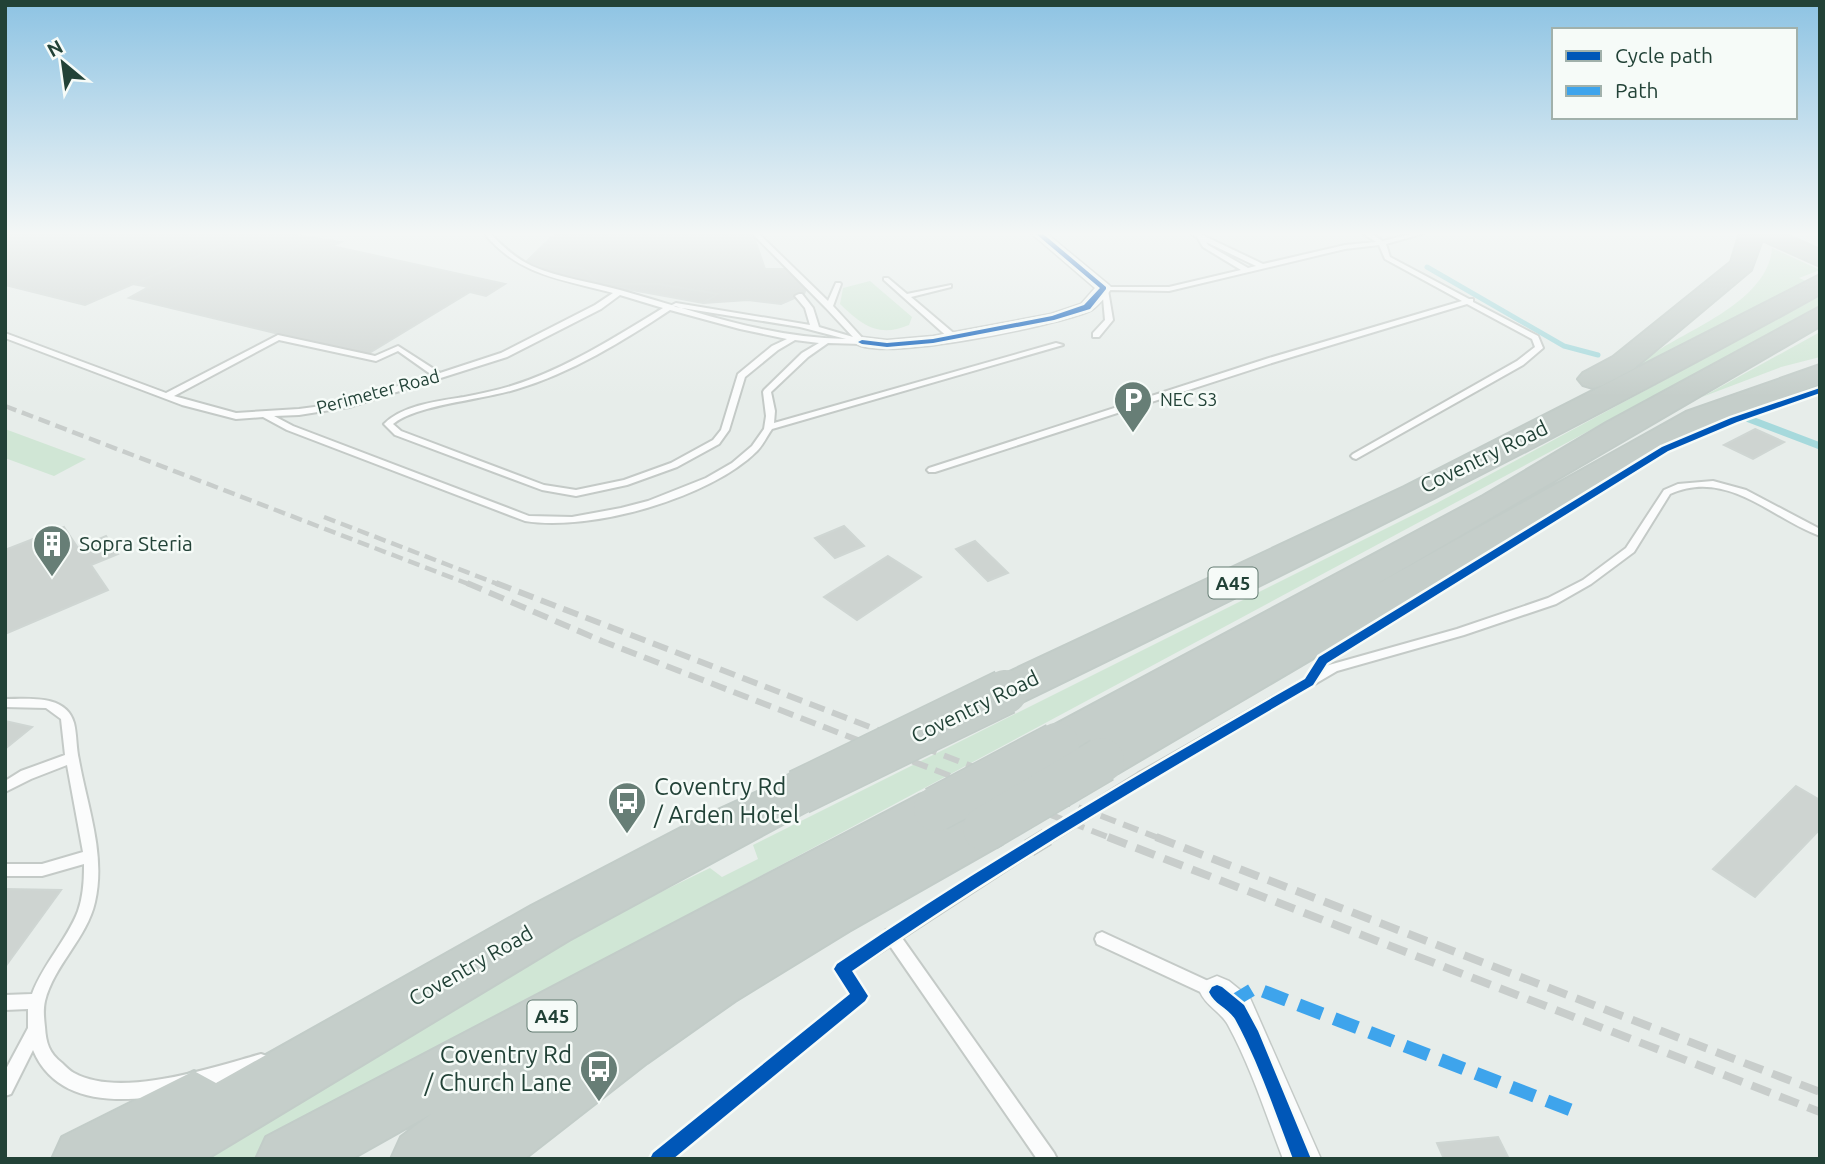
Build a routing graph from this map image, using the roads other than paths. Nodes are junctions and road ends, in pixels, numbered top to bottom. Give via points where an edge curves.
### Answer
1 (597, 287) edge
2 (810, 287) edge
3 (837, 287) edge
4 (896, 287) edge
5 (943, 287) edge
6 (1176, 287) edge
7 (1444, 287) edge
8 (1718, 287) edge
9 (1812, 287) edge
10 (1104, 288) junction
11 (619, 292) junction
12 (799, 296) dead end
13 (907, 296) junction
14 (640, 299) junction
15 (1470, 301) junction
16 (829, 306) junction
17 (667, 309) junction
18 (1820, 315) edge
19 (816, 328) junction
20 (5, 335) edge
21 (1096, 335) dead end
22 (954, 338) junction
23 (792, 339) junction
24 (862, 342) junction
25 (824, 343) junction
26 (1059, 345) dead end
27 (1820, 360) edge
28 (1820, 374) edge
29 (439, 376) junction
30 (167, 396) junction
31 (264, 414) junction
32 (770, 427) junction
33 (1356, 456) dead end
34 (932, 470) dead end
35 (1459, 470) junction
36 (1495, 503) junction
37 (1820, 533) edge
38 (5, 703) edge
39 (72, 758) junction
40 (5, 787) edge
41 (983, 829) junction
42 (90, 856) junction
43 (5, 870) edge
44 (816, 874) junction
45 (891, 935) junction
46 (1102, 939) dead end
47 (842, 969) dead end
48 (454, 976) junction
49 (1217, 992) joint
50 (37, 1001) junction
51 (5, 1003) edge
52 (37, 1027) junction
53 (284, 1056) junction
54 (5, 1088) edge
55 (84, 1159) edge
56 (146, 1159) edge
57 (288, 1159) edge
58 (423, 1159) edge
59 (474, 1159) edge
60 (1048, 1159) edge
61 (1301, 1159) edge

1 - 11 lane
2 - 16 lane
3 - 16 lane
4 - 13 lane
5 - 13 lane
6 - 10 lane
7 - 15 lane
8 - 35 highway via 1623,363 1497,433
9 - 35 highway, Coventry Road / A45 via 1689,356
10 - 21 lane via 1109,320
10 - 22 street via 1094,302 1073,313
11 - 14 lane
11 - 29 lane, Perimeter Road via 503,355
12 - 19 lane
13 - 22 lane
14 - 17 lane
14 - 19 lane
15 - 33 lane via 1535,338 1539,348
15 - 34 lane
16 - 24 lane
17 - 23 lane
17 - 23 lane via 527,386 392,418 388,424 398,433 542,487 576,493 674,465 716,442 725,430 741,376
18 - 36 highway, Coventry Road / A45
19 - 24 lane
20 - 30 lane, Perimeter Road
22 - 24 street via 896,345
23 - 25 lane
24 - 25 lane
25 - 32 lane via 768,392
26 - 32 lane
27 - 36 highway via 1720,395
28 - 41 highway, bridge via 1697,419
29 - 30 lane via 398,348 376,359 278,337
29 - 31 lane, Perimeter Road via 346,405
30 - 31 lane, Perimeter Road via 236,416
31 - 32 lane via 528,519 556,520 623,511 728,471 759,444
35 - 48 highway, Coventry Road / A45, bridge via 684,848
36 - 41 highway, Coventry Road / A45, bridge via 1057,745
37 - 41 lane, bridge via 1743,492 1713,484 1678,486 1667,492 1630,550 1552,601 1333,668 1144,777
38 - 39 lane via 38,702 56,707 68,723
39 - 40 lane
39 - 42 lane
41 - 44 highway, Coventry Road / A45
41 - 45 lane
41 - 59 highway via 832,912 678,1006
42 - 43 lane via 43,870
42 - 50 lane via 88,903
44 - 57 highway, Coventry Road / A45
44 - 58 highway via 733,947 583,1039
45 - 47 lane
45 - 60 lane
46 - 49 lane
48 - 53 highway
48 - 56 highway, Coventry Road / A45
49 - 61 street via 1238,1010 1252,1037
50 - 51 lane
50 - 52 lane
52 - 53 lane via 38,1044 57,1072 97,1091 146,1088
52 - 54 lane
53 - 55 highway

